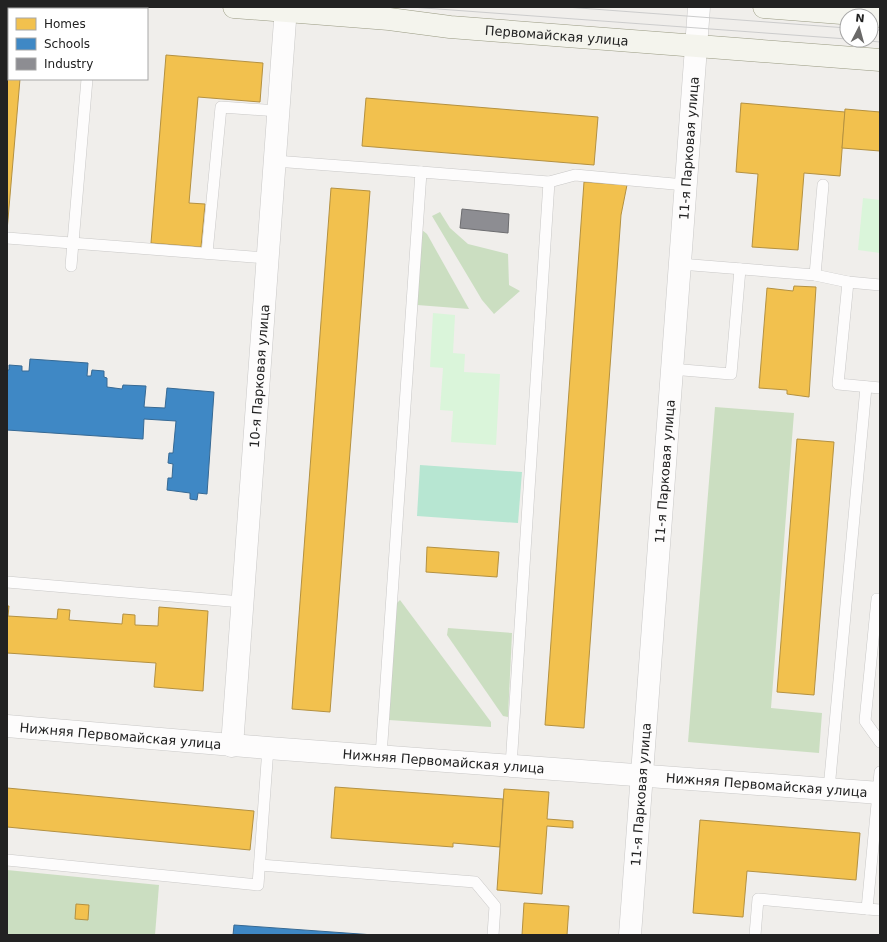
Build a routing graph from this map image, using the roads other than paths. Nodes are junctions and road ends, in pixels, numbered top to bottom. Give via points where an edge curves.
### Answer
1 (234, 7) edge
2 (699, 7) edge
3 (764, 7) edge
4 (286, 9) edge
5 (880, 16) edge
6 (696, 46) junction
7 (880, 60) edge
8 (86, 80) edge
9 (278, 111) junction
10 (275, 161) junction
11 (421, 172) junction
12 (549, 182) junction
13 (685, 185) junction
14 (823, 185) dead end
15 (7, 238) edge
16 (73, 242) junction
17 (208, 254) junction
18 (267, 258) junction
19 (680, 264) junction
20 (71, 266) dead end
21 (740, 269) junction
22 (815, 274) junction
23 (848, 282) junction
24 (880, 285) edge
25 (671, 369) junction
26 (866, 387) junction
27 (880, 388) edge
28 (7, 582) edge
29 (880, 599) edge
30 (242, 602) junction
31 (7, 726) edge
32 (880, 742) edge
33 (232, 746) junction
34 (268, 748) junction
35 (381, 756) junction
36 (511, 766) junction
37 (642, 776) junction
38 (879, 786) edge
39 (829, 789) junction
40 (7, 860) edge
41 (260, 865) junction
42 (867, 909) junction
43 (880, 910) edge
44 (493, 935) edge
45 (630, 935) edge
46 (755, 935) edge

1 - 4 main road, Первомайская улица
2 - 6 street, 11-я Парковая улица
3 - 5 main road
4 - 6 main road, Первомайская улица via 450,27
4 - 9 street, 10-я Парковая улица
6 - 7 main road, Первомайская улица
6 - 13 street, 11-я Парковая улица
8 - 16 lane
9 - 10 street, 10-я Парковая улица
9 - 17 lane via 221,107
10 - 11 lane
10 - 18 street, 10-я Парковая улица
11 - 12 lane
11 - 35 lane
12 - 13 lane via 575,175
12 - 36 lane
13 - 19 street, 11-я Парковая улица
14 - 22 lane
15 - 16 lane
16 - 17 lane
16 - 20 lane
17 - 18 lane
18 - 30 street, 10-я Парковая улица
19 - 21 lane
19 - 25 street, 11-я Парковая улица
21 - 22 lane
21 - 25 lane via 731,374
22 - 23 lane
23 - 24 lane
23 - 26 lane via 838,384
25 - 37 street, 11-я Парковая улица
26 - 27 lane
26 - 39 lane
28 - 30 lane
29 - 32 lane via 877,599 865,721
30 - 33 street, 10-я Парковая улица
31 - 33 street, Нижняя Первомайская улица
33 - 34 street, Нижняя Первомайская улица
34 - 35 street, Нижняя Первомайская улица
34 - 41 lane
35 - 36 street, Нижняя Первомайская улица
36 - 37 street, Нижняя Первомайская улица
37 - 39 street, Нижняя Первомайская улица
37 - 45 street, 11-я Парковая улица
38 - 39 street, Нижняя Первомайская улица
38 - 42 lane
40 - 41 lane via 258,885
41 - 44 lane via 475,882 495,906
42 - 43 lane
42 - 46 lane via 758,899

